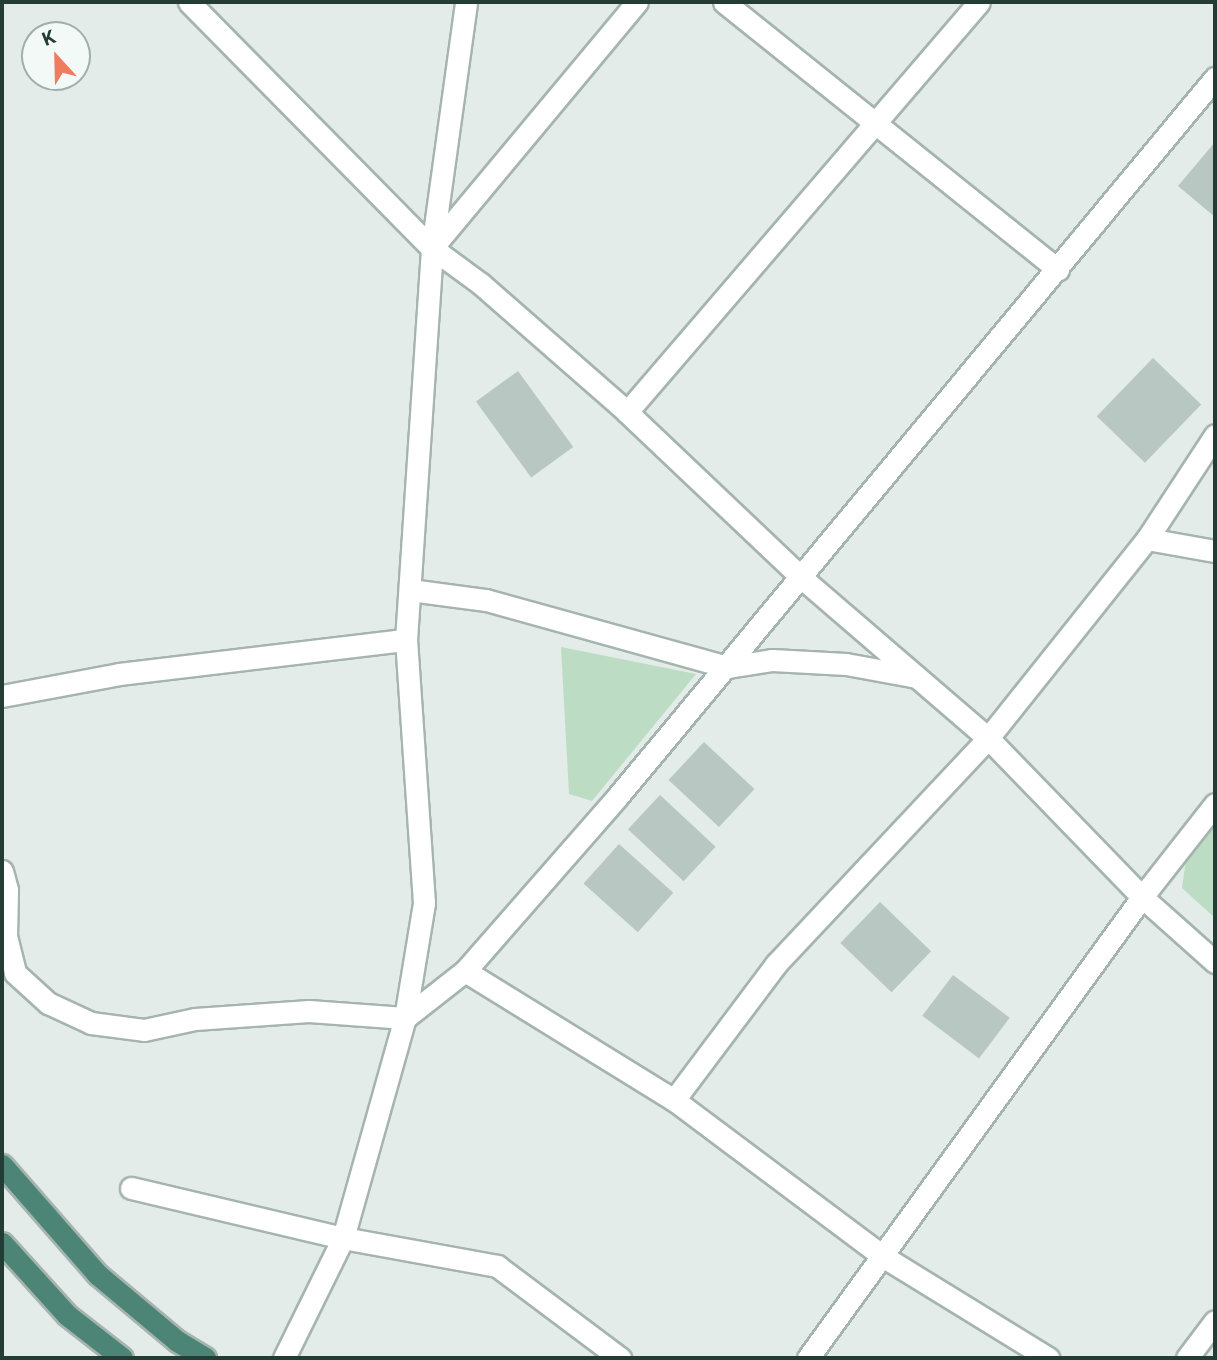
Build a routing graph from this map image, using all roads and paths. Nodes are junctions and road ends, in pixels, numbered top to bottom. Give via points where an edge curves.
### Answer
1 (189, 2) edge
2 (466, 2) edge
3 (637, 2) edge
4 (724, 2) edge
5 (979, 2) edge
6 (1215, 78) edge
7 (875, 123) junction
8 (432, 248) junction
9 (1058, 270) junction
10 (627, 412) junction
11 (1215, 435) edge
12 (1147, 539) junction
13 (1215, 551) edge
14 (803, 579) junction
15 (410, 590) junction
16 (406, 640) junction
17 (728, 667) junction
18 (918, 677) junction
19 (2, 696) edge
20 (989, 738) junction
21 (1215, 804) edge
22 (2, 871) edge
23 (1142, 897) junction
24 (1215, 962) edge
25 (465, 971) junction
26 (405, 1018) junction
27 (674, 1100) junction
28 (2, 1165) edge
29 (131, 1188) dead end
30 (344, 1238) junction
31 (2, 1243) edge
32 (884, 1257) junction
33 (1215, 1321) edge
34 (122, 1358) edge
35 (205, 1358) edge
36 (284, 1358) edge
37 (620, 1358) edge
38 (808, 1358) edge
39 (1048, 1358) edge
40 (1187, 1358) edge

1 - 8 street
2 - 8 street
3 - 8 street
4 - 7 street
5 - 7 street
6 - 9 street
7 - 9 street
7 - 10 street
8 - 10 street via 481,284
8 - 15 street
9 - 14 street
10 - 14 street
11 - 12 street
12 - 13 street
12 - 20 street
14 - 17 street
14 - 18 street
15 - 16 street
15 - 17 street via 486,600
16 - 19 street via 119,674
16 - 26 street via 424,903
17 - 18 street via 797,661
17 - 25 street
18 - 20 street
20 - 23 street
20 - 27 street via 776,964
21 - 23 street
22 - 26 street via 7,890 6,936 15,973 48,1003 90,1023 144,1030 195,1019 309,1011
23 - 24 street
23 - 32 street
25 - 26 street
25 - 27 street
26 - 30 street
27 - 32 street
28 - 35 highway via 97,1274 177,1341
29 - 30 street
30 - 36 street
30 - 37 street via 498,1266
31 - 34 highway via 67,1315
32 - 38 street
32 - 39 street
33 - 40 street

